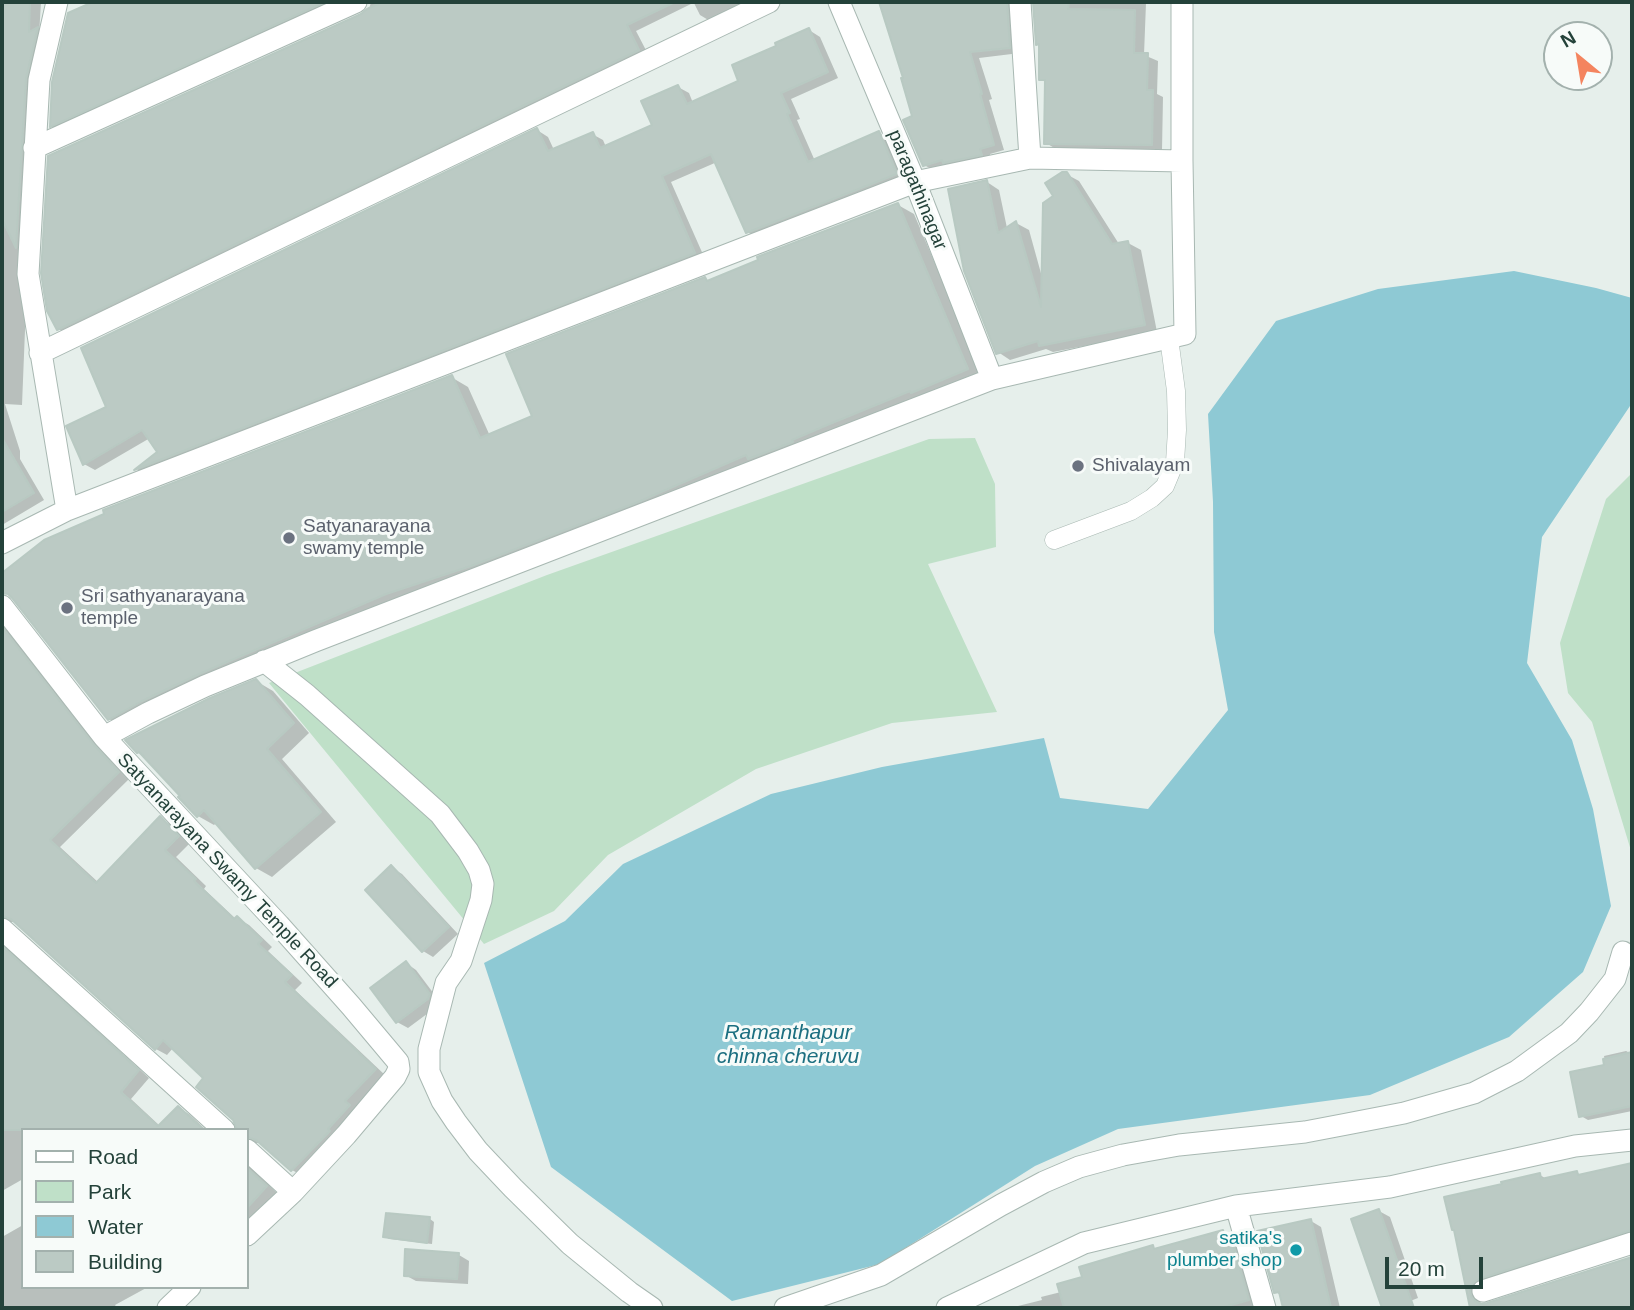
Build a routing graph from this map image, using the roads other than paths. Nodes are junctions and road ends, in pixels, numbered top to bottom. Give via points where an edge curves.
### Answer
1 (57, 2) edge
2 (356, 2) edge
3 (769, 2) edge
4 (839, 2) edge
5 (1020, 2) edge
6 (1182, 2) edge
7 (34, 148) junction
8 (1030, 158) junction
9 (1182, 161) junction
10 (915, 182) junction
11 (1169, 338) junction
12 (40, 353) junction
13 (992, 379) junction
14 (67, 510) junction
15 (1054, 540) dead end
16 (2, 543) edge
17 (2, 606) edge
18 (264, 661) junction
19 (104, 737) junction
20 (2, 929) edge
21 (1623, 952) dead end
22 (222, 1128) edge
23 (1632, 1140) edge
24 (248, 1151) edge
25 (293, 1192) junction
26 (1236, 1206) junction
27 (248, 1234) edge
28 (1632, 1243) edge
29 (188, 1289) edge
30 (1483, 1291) dead end
31 (168, 1308) edge
32 (652, 1308) edge
33 (785, 1308) edge
34 (947, 1308) edge
35 (1265, 1308) edge

1 - 7 street via 39,80
2 - 7 street
3 - 12 street
4 - 10 street, paragathinagar
5 - 8 street
6 - 9 street
7 - 12 street via 28,274
8 - 9 street
8 - 10 street
9 - 11 street via 1185,334
10 - 13 street, paragathinagar
10 - 14 street
11 - 13 street
11 - 15 lane via 1177,430 1175,462 1165,486 1131,511
12 - 14 street
13 - 18 street
14 - 16 street
17 - 19 street, Satyanarayana Swamy Temple Road
18 - 19 street
18 - 32 street via 440,814 468,851 483,884 481,900 461,961 446,983 429,1049 429,1072 442,1101 478,1151 570,1244
19 - 25 street, Satyanarayana Swamy Temple Road via 279,925 398,1062 396,1077
20 - 22 street
21 - 33 street via 1615,979 1569,1032 1517,1071 1474,1093 1404,1113 1305,1132 1179,1146 1079,1167 1033,1188 881,1275
23 - 26 street via 1575,1146 1390,1187
24 - 25 street
25 - 27 street, Satyanarayana Swamy Temple Road
26 - 34 street via 1084,1243
26 - 35 street
28 - 30 street
29 - 31 street

